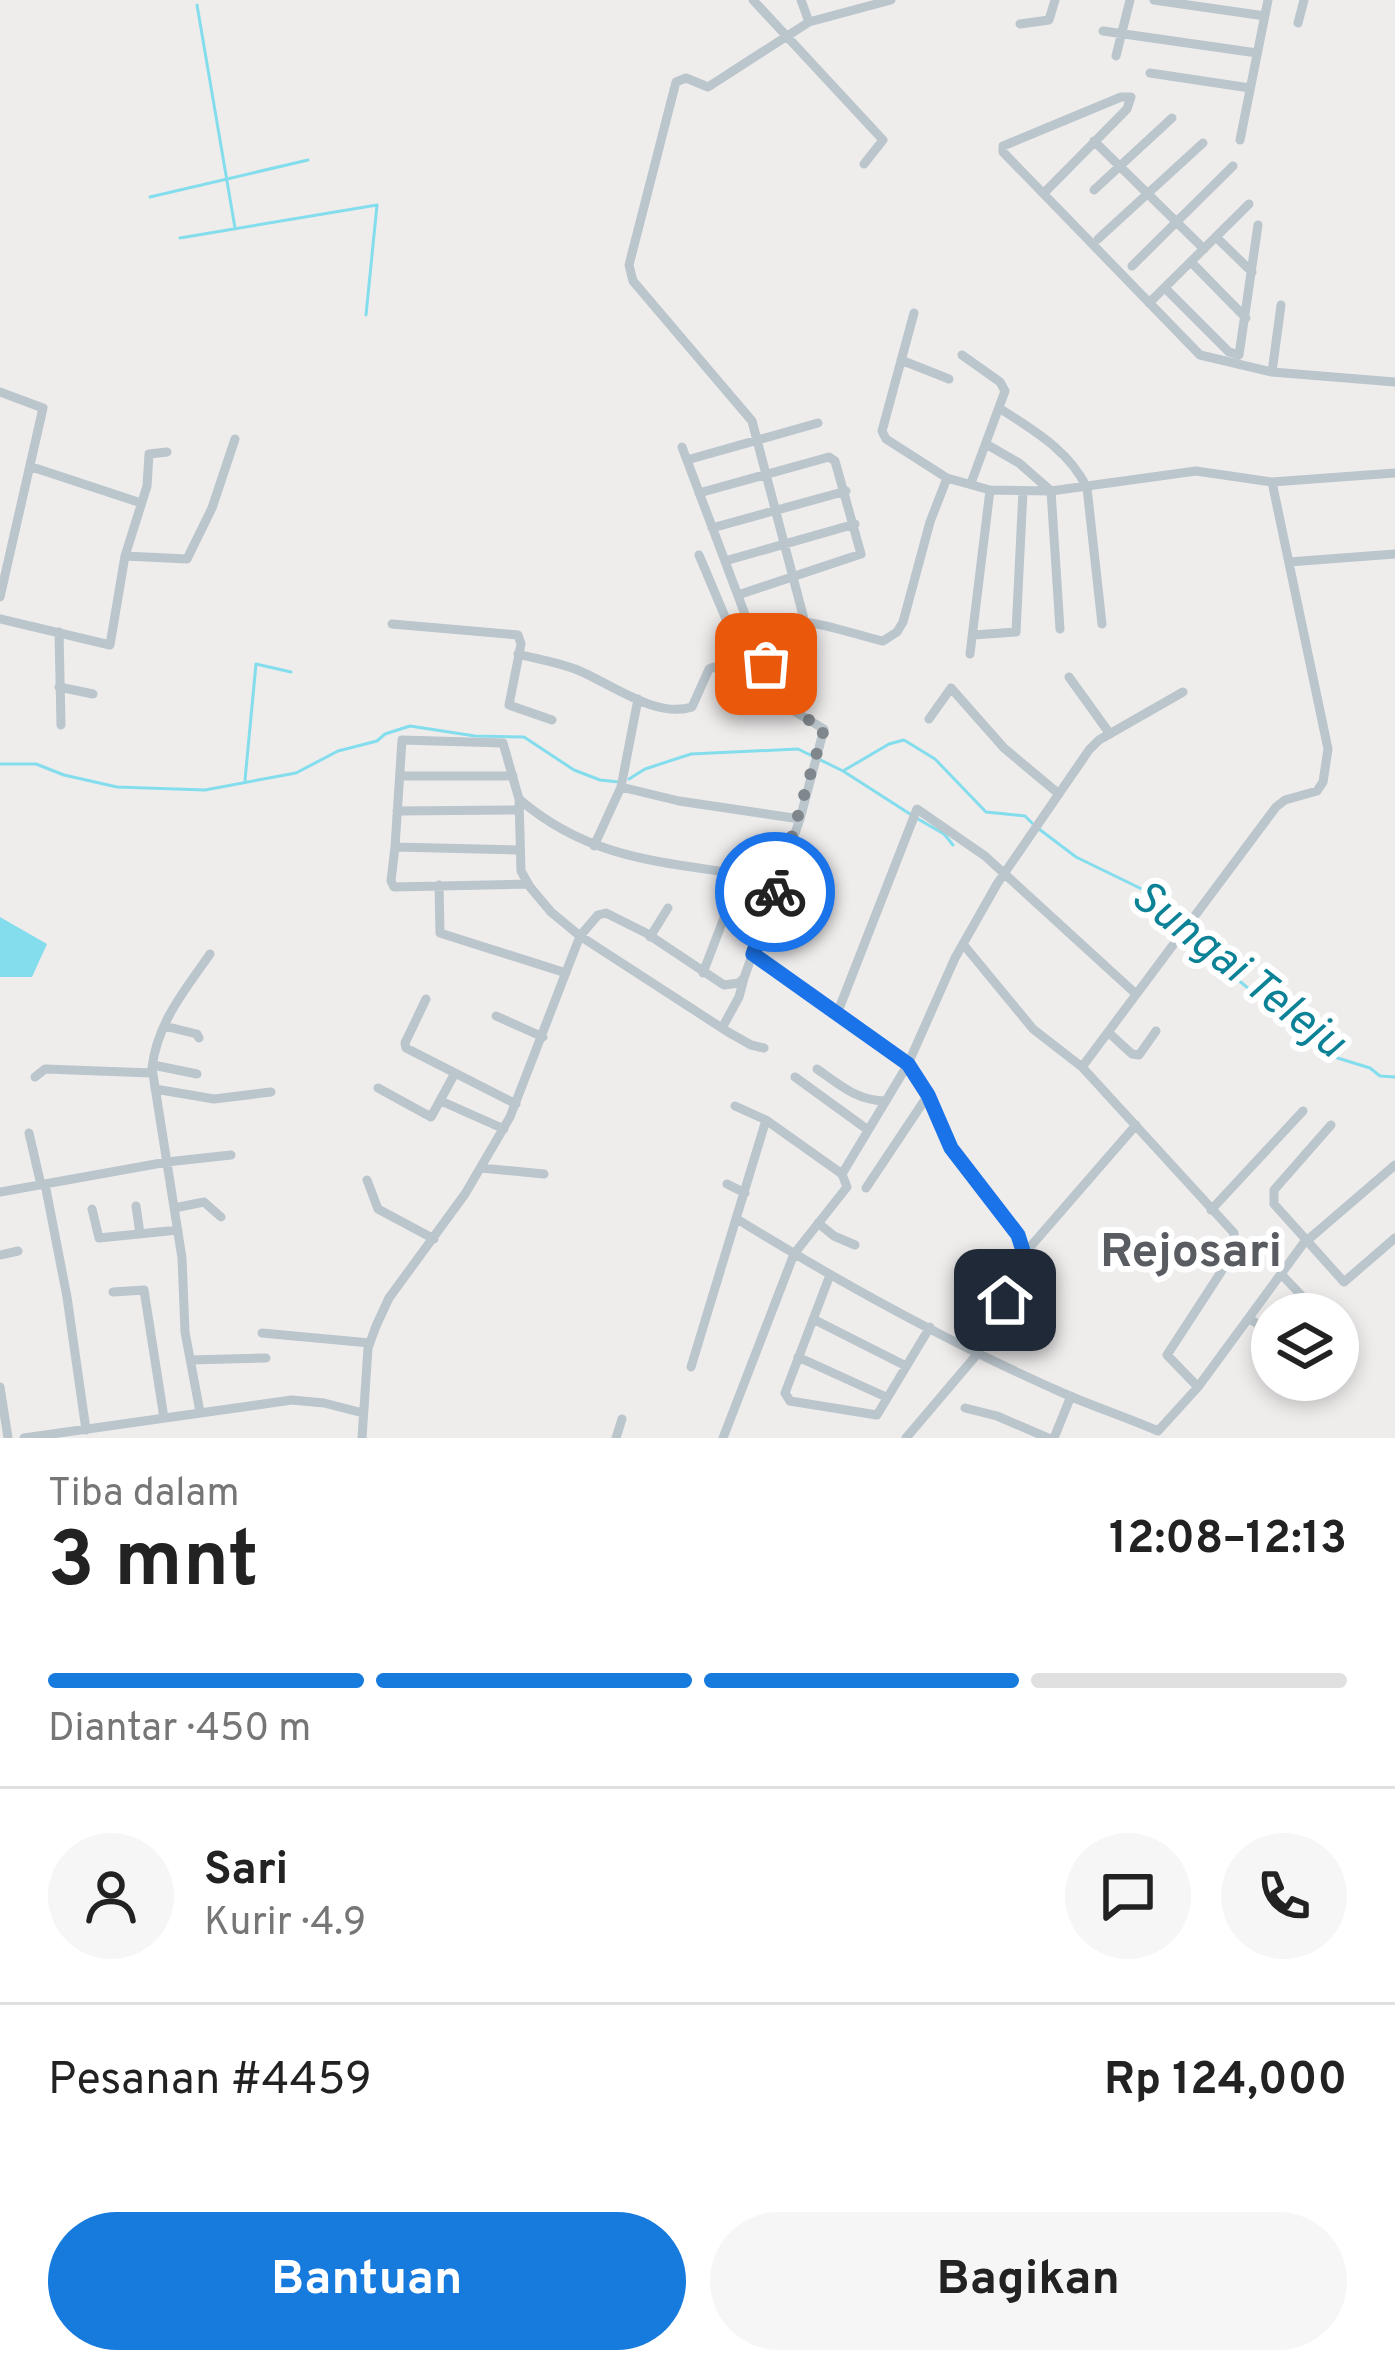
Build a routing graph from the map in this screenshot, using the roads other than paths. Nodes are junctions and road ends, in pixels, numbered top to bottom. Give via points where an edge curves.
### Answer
1 (754, 0) edge
2 (801, 0) edge
3 (836, 0) edge
4 (891, 0) edge
5 (1055, 0) edge
6 (1130, 0) edge
7 (1154, 0) edge
8 (1268, 0) edge
9 (1304, 0) edge
10 (876, 2) edge
11 (1204, 3) edge
12 (841, 15) junction
13 (1265, 16) junction
14 (809, 22) junction
15 (1298, 23) dead end
16 (1020, 24) dead end
17 (1103, 32) dead end
18 (1121, 34) junction
19 (788, 36) junction
20 (1257, 53) junction
21 (1116, 56) dead end
22 (1150, 73) dead end
23 (1250, 88) junction
24 (1172, 118) dead end
25 (1240, 140) dead end
26 (1094, 141) junction
27 (1203, 143) dead end
28 (864, 164) dead end
29 (1233, 166) dead end
30 (1121, 167) junction
31 (1094, 190) dead end
32 (1044, 193) junction
33 (1149, 195) junction
34 (1249, 204) dead end
35 (1177, 222) junction
36 (1258, 225) dead end
37 (1216, 237) junction
38 (1099, 239) dead end
39 (1204, 249) junction
40 (1191, 262) junction
41 (1132, 266) dead end
42 (1252, 272) junction
43 (1165, 288) junction
44 (1149, 303) junction
45 (1281, 305) dead end
46 (914, 313) dead end
47 (1246, 318) junction
48 (962, 355) dead end
49 (901, 360) junction
50 (1272, 372) junction
51 (949, 379) dead end
52 (1395, 382) edge
53 (0, 392) edge
54 (998, 408) junction
55 (818, 423) dead end
56 (236, 440) dead end
57 (757, 441) junction
58 (986, 444) junction
59 (682, 447) dead end
60 (167, 452) dead end
61 (687, 460) junction
62 (32, 466) junction
63 (1395, 473) edge
64 (767, 475) junction
65 (947, 478) junction
66 (1271, 482) junction
67 (971, 483) junction
68 (1087, 488) junction
69 (990, 490) junction
70 (846, 491) junction
71 (1023, 491) junction
72 (1051, 491) junction
73 (699, 493) junction
74 (141, 503) junction
75 (777, 510) junction
76 (855, 524) junction
77 (712, 528) junction
78 (786, 544) junction
79 (6, 548) edge
80 (1395, 554) edge
81 (699, 555) dead end
82 (124, 556) junction
83 (725, 561) junction
84 (1288, 562) junction
85 (796, 579) junction
86 (738, 595) junction
87 (0, 597) edge
88 (0, 619) edge
89 (804, 619) junction
90 (782, 623) junction
91 (392, 624) dead end
92 (1102, 624) dead end
93 (754, 627) junction
94 (1060, 629) dead end
95 (59, 632) junction
96 (973, 635) junction
97 (775, 638) junction
98 (518, 654) junction
99 (970, 654) dead end
100 (1069, 677) dead end
101 (59, 687) junction
102 (758, 690) junction
103 (1183, 692) dead end
104 (93, 694) dead end
105 (638, 698) junction
106 (929, 719) dead end
107 (552, 720) dead end
108 (61, 725) dead end
109 (1110, 734) junction
110 (400, 776) junction
111 (513, 776) junction
112 (622, 782) junction
113 (1058, 794) junction
114 (519, 805) junction
115 (397, 811) junction
116 (800, 819) junction
117 (594, 846) junction
118 (395, 848) junction
119 (519, 850) junction
120 (1004, 874) junction
121 (779, 880) junction
122 (528, 884) junction
123 (439, 885) junction
124 (668, 908) dead end
125 (725, 915) dead end
126 (580, 936) junction
127 (650, 937) junction
128 (963, 944) junction
129 (210, 954) dead end
130 (753, 954) junction
131 (566, 973) junction
132 (703, 973) junction
133 (744, 978) junction
134 (1136, 994) junction
135 (426, 999) dead end
136 (837, 1014) junction
137 (496, 1016) dead end
138 (164, 1026) junction
139 (722, 1028) junction
140 (1156, 1031) dead end
141 (1108, 1033) junction
142 (543, 1037) junction
143 (200, 1038) dead end
144 (764, 1048) dead end
145 (908, 1064) junction
146 (1082, 1067) junction
147 (153, 1069) junction
148 (818, 1069) dead end
149 (197, 1073) dead end
150 (455, 1073) junction
151 (35, 1077) dead end
152 (795, 1077) dead end
153 (378, 1088) dead end
154 (155, 1089) junction
155 (271, 1092) dead end
156 (928, 1095) junction
157 (441, 1101) junction
158 (886, 1101) junction
159 (516, 1104) junction
160 (735, 1106) dead end
161 (1303, 1111) dead end
162 (766, 1120) junction
163 (1136, 1125) junction
164 (1331, 1125) dead end
165 (504, 1129) junction
166 (868, 1130) junction
167 (29, 1133) dead end
168 (232, 1155) dead end
169 (167, 1162) junction
170 (1395, 1165) edge
171 (481, 1168) junction
172 (544, 1174) dead end
173 (842, 1174) junction
174 (367, 1180) dead end
175 (727, 1184) dead end
176 (42, 1185) junction
177 (866, 1188) dead end
178 (0, 1192) edge
179 (745, 1193) junction
180 (136, 1206) dead end
181 (174, 1208) junction
182 (92, 1209) dead end
183 (1211, 1210) junction
184 (221, 1217) dead end
185 (737, 1219) junction
186 (818, 1223) junction
187 (178, 1230) junction
188 (140, 1234) junction
189 (1395, 1238) edge
190 (434, 1239) junction
191 (1306, 1241) junction
192 (855, 1245) dead end
193 (17, 1251) dead end
194 (794, 1254) junction
195 (1024, 1254) junction
196 (0, 1255) edge
197 (1281, 1274) junction
198 (830, 1275) junction
199 (112, 1292) dead end
200 (1299, 1293) edge
201 (1249, 1318) joint
202 (813, 1319) junction
203 (930, 1327) junction
204 (262, 1333) dead end
205 (370, 1343) junction
206 (979, 1352) junction
207 (798, 1357) junction
208 (266, 1358) dead end
209 (190, 1360) junction
210 (906, 1366) junction
211 (691, 1367) dead end
212 (0, 1387) edge
213 (1198, 1387) junction
214 (1071, 1396) junction
215 (886, 1397) junction
216 (965, 1408) dead end
217 (200, 1412) junction
218 (363, 1413) junction
219 (164, 1418) junction
220 (622, 1419) dead end
221 (86, 1430) junction
222 (1163, 1434) edge
223 (8, 1438) edge
224 (24, 1438) edge
225 (362, 1438) edge
226 (616, 1438) edge
227 (723, 1438) edge
228 (906, 1438) edge
229 (1051, 1438) edge

1 - 19 street
2 - 14 street
3 - 12 street
4 - 10 street
5 - 16 street via 1049,20
6 - 18 street
7 - 11 street
8 - 13 street
9 - 15 street
10 - 12 street
11 - 13 street
12 - 14 street
13 - 20 street
14 - 19 street
17 - 18 street
18 - 20 street
18 - 21 street
19 - 28 street via 883,140
19 - 57 street via 708,87 676,82 629,265 633,281 752,421
20 - 23 street
22 - 23 street
23 - 25 street
24 - 30 street
26 - 30 street
26 - 32 street
26 - 32 street via 1131,98 1004,146
27 - 33 street
29 - 35 street
30 - 31 street
30 - 33 street
32 - 44 street
33 - 35 street
33 - 38 street
34 - 37 street
35 - 39 street
35 - 41 street
36 - 42 street
37 - 39 street
37 - 42 street
39 - 40 street
40 - 43 street
40 - 47 street
42 - 47 street
43 - 44 street
43 - 47 street via 1232,355 1242,353
44 - 50 street via 1200,355
45 - 50 street
46 - 49 street
48 - 54 street via 1000,382
49 - 51 street
49 - 65 street via 883,436
50 - 52 street
53 - 62 street via 43,408
54 - 58 street
54 - 68 street via 1061,452
55 - 57 street
56 - 82 street via 187,559
57 - 61 street
57 - 64 street
58 - 67 street
58 - 72 street
59 - 61 street
60 - 74 street via 149,454
61 - 73 street
62 - 74 street
62 - 79 street
63 - 66 street
64 - 70 street via 829,457
64 - 73 street
64 - 75 street
65 - 67 street
65 - 89 street via 897,632 883,641
66 - 68 street via 1211,470
66 - 84 street
67 - 69 street
68 - 72 street
68 - 92 street
69 - 71 street
69 - 96 street
70 - 75 street
70 - 76 street
71 - 72 street
71 - 96 street via 1016,632
72 - 94 street
73 - 77 street
74 - 82 street
75 - 77 street
75 - 78 street
76 - 78 street
76 - 85 street via 861,554
77 - 83 street
78 - 83 street
78 - 85 street
79 - 87 street
80 - 84 street
81 - 93 street via 730,631
82 - 95 street via 110,645
83 - 86 street
84 - 134 street via 1326,737 1323,782 1312,795 1280,802
85 - 86 street
85 - 89 street
86 - 93 street
88 - 95 street
89 - 90 street
90 - 93 street
90 - 97 street
91 - 98 street via 518,634
93 - 97 street
95 - 101 street
96 - 99 street
97 - 102 street
98 - 105 street
98 - 107 street via 509,705
100 - 109 street
101 - 104 street
101 - 108 street
102 - 105 street via 714,667 692,707 678,711
102 - 116 street via 824,725
103 - 109 street
105 - 112 street
106 - 113 street via 951,688
109 - 113 street
110 - 111 street
110 - 111 street via 402,740 500,742
110 - 115 street
111 - 114 street
112 - 116 street via 679,801
112 - 117 street
113 - 120 street
114 - 115 street
114 - 117 street
114 - 119 street
115 - 118 street
116 - 121 street
117 - 121 street
118 - 119 street
118 - 123 street via 392,885
119 - 122 street
120 - 128 street
120 - 134 street
120 - 136 street via 915,810
121 - 130 street
122 - 123 street
122 - 126 street
123 - 131 street via 440,933
124 - 127 street
125 - 132 street
126 - 127 street via 606,913
126 - 131 street
126 - 139 street
127 - 132 street
128 - 145 street
128 - 146 street via 1033,1029
129 - 138 street
130 - 133 street
130 - 136 street
131 - 142 street
132 - 133 street via 724,985
133 - 139 street
134 - 141 street
135 - 150 street via 405,1046
136 - 145 street
137 - 142 street
138 - 143 street
138 - 147 street
139 - 144 street
140 - 141 street via 1139,1055
141 - 146 street
142 - 159 street
145 - 156 street
145 - 158 street
146 - 163 street
147 - 149 street
147 - 151 street via 45,1069
147 - 154 street
148 - 158 street via 853,1094
150 - 157 street
150 - 159 street
152 - 166 street
153 - 157 street via 429,1117
154 - 155 street via 214,1099
154 - 169 street
156 - 177 street
156 - 195 street via 951,1148 1012,1225
157 - 165 street
158 - 166 street
159 - 165 street
160 - 162 street
161 - 183 street
162 - 173 street
162 - 179 street
163 - 183 street
163 - 195 street
164 - 191 street via 1274,1190 1274,1204
165 - 171 street
166 - 173 street
167 - 176 street
168 - 169 street
169 - 176 street
169 - 181 street
170 - 191 street
171 - 172 street
171 - 190 street
173 - 186 street via 847,1187
174 - 190 street via 378,1209
175 - 179 street
176 - 178 street
176 - 221 street
179 - 185 street
180 - 188 street
181 - 184 street via 204,1202
181 - 187 street
182 - 188 street via 99,1238
183 - 213 street via 1234,1233 1234,1252 1167,1355
185 - 194 street
185 - 211 street
186 - 192 street
186 - 194 street
187 - 188 street
187 - 209 street
189 - 191 street via 1344,1282
190 - 205 street via 389,1298
191 - 197 street
193 - 196 street
194 - 198 street
194 - 227 street
195 - 206 street
197 - 200 street
197 - 201 street
198 - 202 street
198 - 203 street
199 - 219 street via 143,1290
201 - 213 street
202 - 207 street
202 - 210 street
203 - 206 street
203 - 210 street
204 - 205 street
205 - 218 street
206 - 214 street
206 - 228 street
207 - 215 street
207 - 215 street via 784,1394 790,1401 872,1416
208 - 209 street
209 - 217 street
210 - 215 street
212 - 223 street
213 - 222 street
214 - 222 street
214 - 229 street
216 - 229 street
217 - 218 street via 292,1400
217 - 219 street
218 - 225 street
219 - 221 street
220 - 226 street
221 - 224 street

